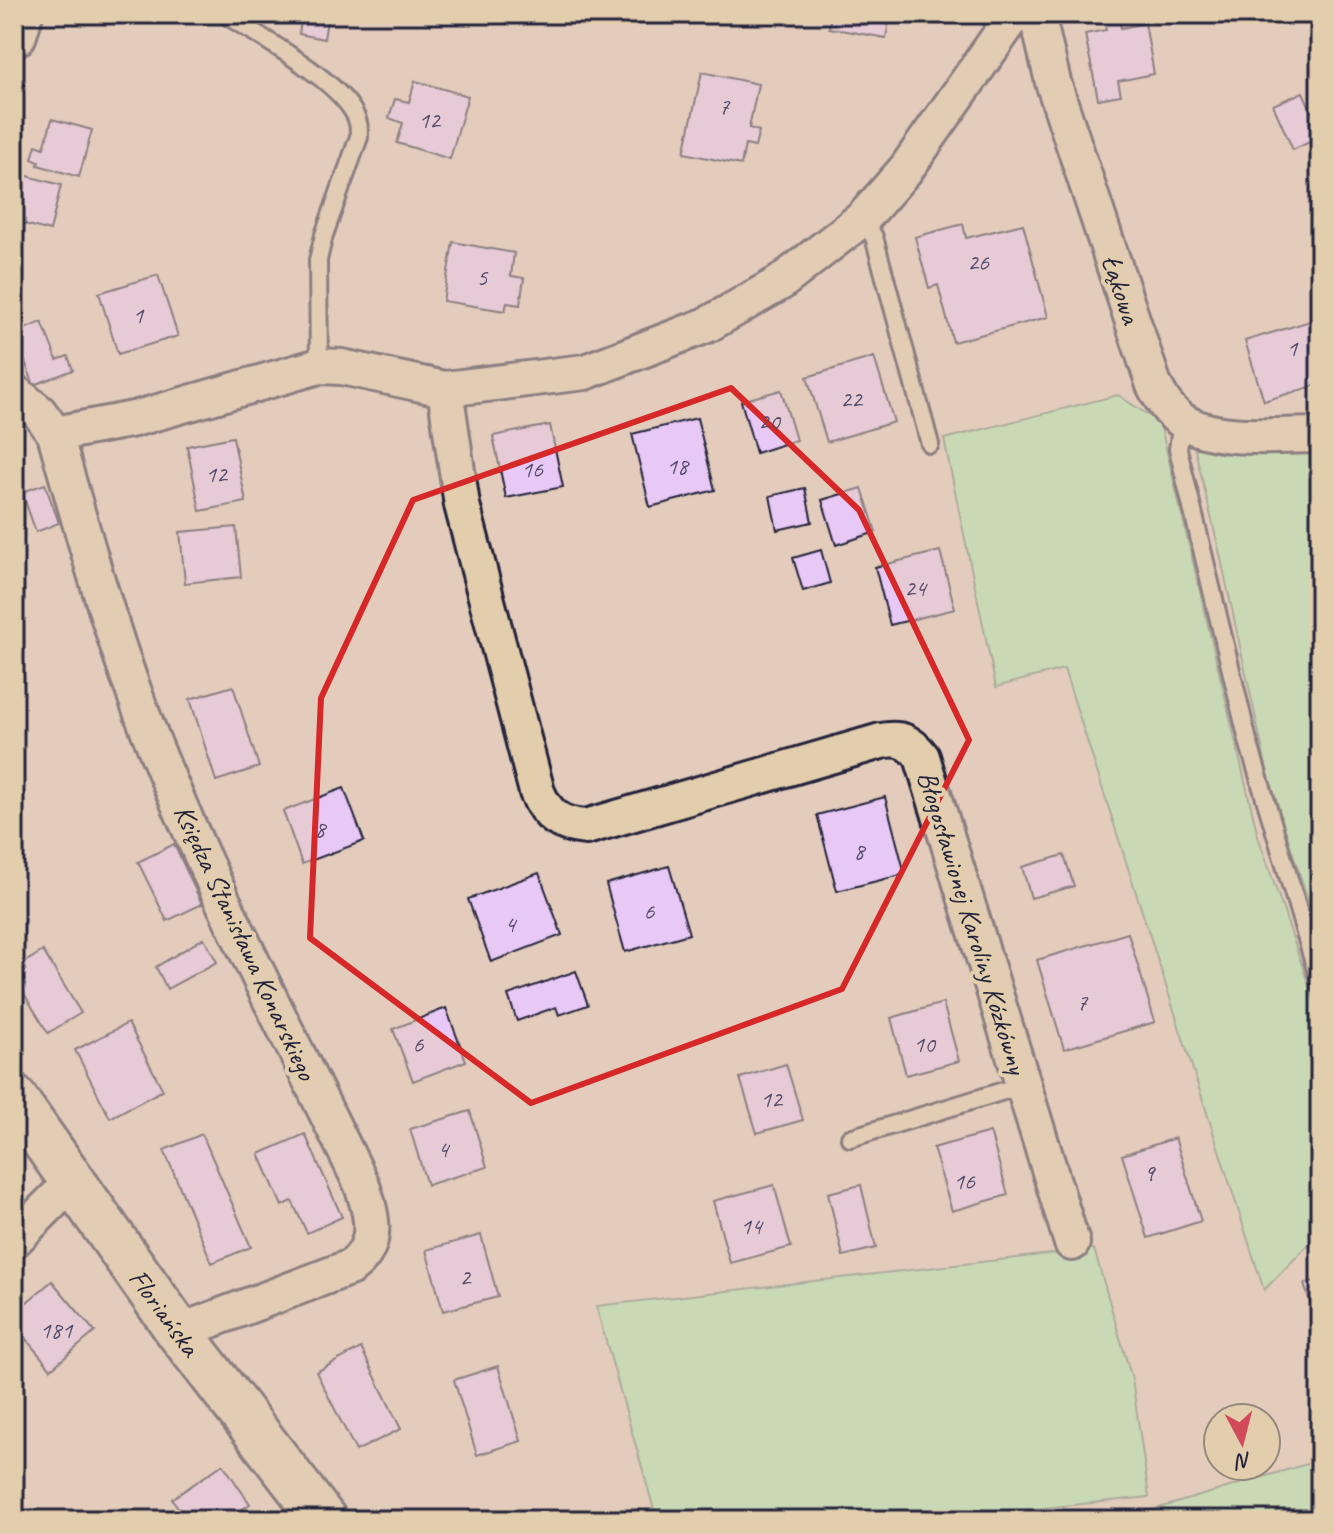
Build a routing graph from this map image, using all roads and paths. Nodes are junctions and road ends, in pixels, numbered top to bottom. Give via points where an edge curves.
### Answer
1 (20, 14) edge
2 (225, 14) edge
3 (1015, 14) edge
4 (1037, 14) edge
5 (14, 34) edge
6 (863, 218) junction
7 (319, 366) junction
8 (445, 389) junction
9 (14, 392) edge
10 (1182, 421) junction
11 (55, 434) junction
12 (1320, 435) edge
13 (930, 444) dead end
14 (1320, 983) edge
15 (1023, 1085) junction
16 (14, 1098) edge
17 (850, 1138) dead end
18 (71, 1183) junction
19 (14, 1240) edge
20 (1072, 1243) dead end
21 (179, 1332) junction
22 (324, 1520) edge

1 - 5 street
2 - 7 lane via 333,88 359,123 359,137 318,260
3 - 6 street via 906,169
4 - 10 street, Łąkowa via 1053,82 1154,385 1166,407
6 - 8 street via 780,283 707,325 585,372
6 - 13 lane via 874,237
7 - 8 street
7 - 11 street via 134,419
8 - 15 street, Błogosławionej Karoliny Kózkówny via 462,505 537,792 554,819 567,826 609,822 881,741 904,740 922,757
9 - 11 street, Księdza Stanisława Konarskiego
10 - 12 street via 1226,435
10 - 14 lane via 1178,449 1248,741
11 - 21 street, Księdza Stanisława Konarskiego via 96,583 140,708 210,872 371,1208 367,1251 351,1267
15 - 17 lane
15 - 20 street, Błogosławionej Karoliny Kózkówny
16 - 18 street, Floriańska
18 - 19 street
18 - 21 street, Floriańska
21 - 22 street, Floriańska

